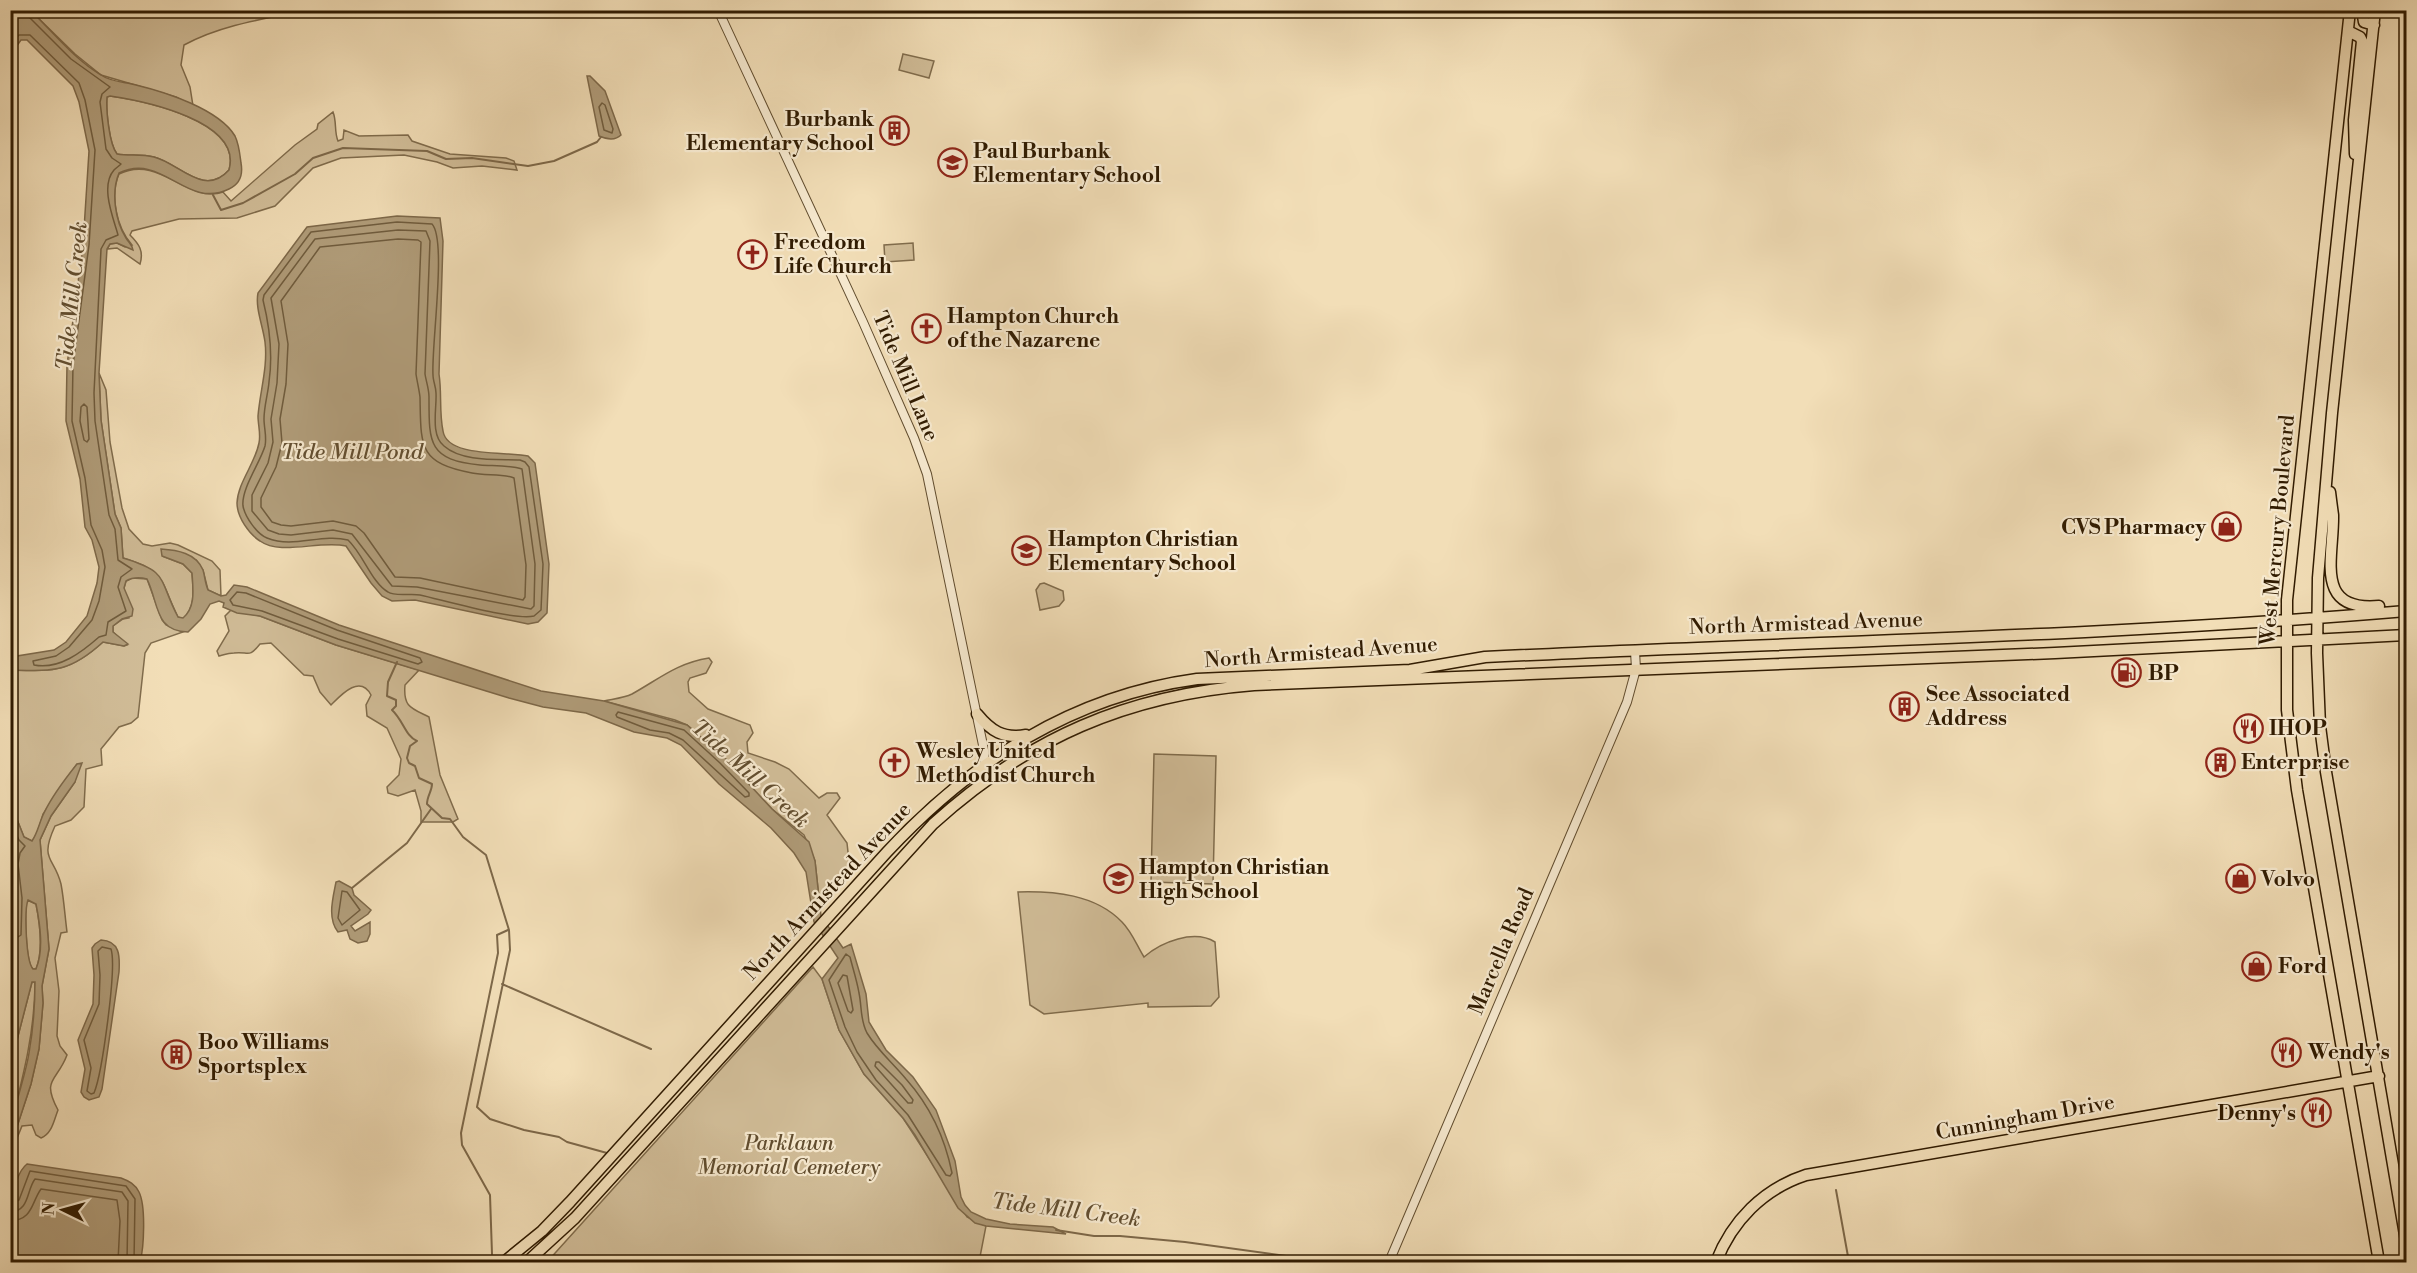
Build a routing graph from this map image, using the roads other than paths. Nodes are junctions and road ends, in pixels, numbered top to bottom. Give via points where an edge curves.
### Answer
1 (718, 10) edge
2 (2350, 10) edge
3 (2362, 10) edge
4 (2375, 10) edge
5 (2374, 25) junction
6 (2348, 31) junction
7 (2358, 175) junction
8 (2327, 470) junction
9 (2406, 604) edge
10 (2406, 611) edge
11 (2316, 619) junction
12 (2286, 620) junction
13 (2406, 635) edge
14 (2286, 641) junction
15 (2316, 641) junction
16 (1635, 651) junction
17 (1636, 669) junction
18 (977, 714) junction
19 (1032, 734) junction
20 (985, 764) junction
21 (985, 780) junction
22 (2379, 1076) junction
23 (2348, 1081) junction
24 (2406, 1241) edge
25 (504, 1263) edge
26 (527, 1263) edge
27 (1389, 1263) edge
28 (1716, 1263) edge
29 (2379, 1263) edge

1 - 18 street, Tide Mill Lane via 914,438 927,474
2 - 6 main road, West Mercury Boulevard
3 - 5 main road via 2364,22
4 - 5 main road
5 - 7 main road
6 - 7 main road via 2362,41 2354,120
6 - 12 main road, West Mercury Boulevard
7 - 8 main road
8 - 9 main road via 2333,516 2329,568 2334,589 2349,603 2362,607
8 - 11 main road
10 - 11 main road, North Armistead Avenue
11 - 12 main road, North Armistead Avenue
11 - 15 main road
12 - 14 main road, West Mercury Boulevard
12 - 16 main road, North Armistead Avenue
13 - 15 main road, North Armistead Avenue
14 - 15 main road, North Armistead Avenue
14 - 17 main road, North Armistead Avenue
14 - 23 main road, West Mercury Boulevard via 2287,710 2297,790
15 - 22 main road via 2326,772
16 - 17 street, Marcella Road
16 - 19 main road, North Armistead Avenue via 1485,657 1410,670 1178,682 1121,696
17 - 21 main road, North Armistead Avenue via 1254,685 1197,691 1094,720 1046,742
17 - 27 street, Marcella Road via 1627,702
18 - 19 main road via 999,734
18 - 20 street, Tide Mill Lane
19 - 20 main road, North Armistead Avenue
20 - 21 street, Tide Mill Lane
20 - 25 main road, North Armistead Avenue via 914,824 570,1202
21 - 26 main road, North Armistead Avenue via 918,839 575,1218
22 - 23 main road, Cunningham Drive
22 - 24 main road
23 - 28 main road, Cunningham Drive via 1806,1175 1772,1191 1749,1209
23 - 29 main road, West Mercury Boulevard

